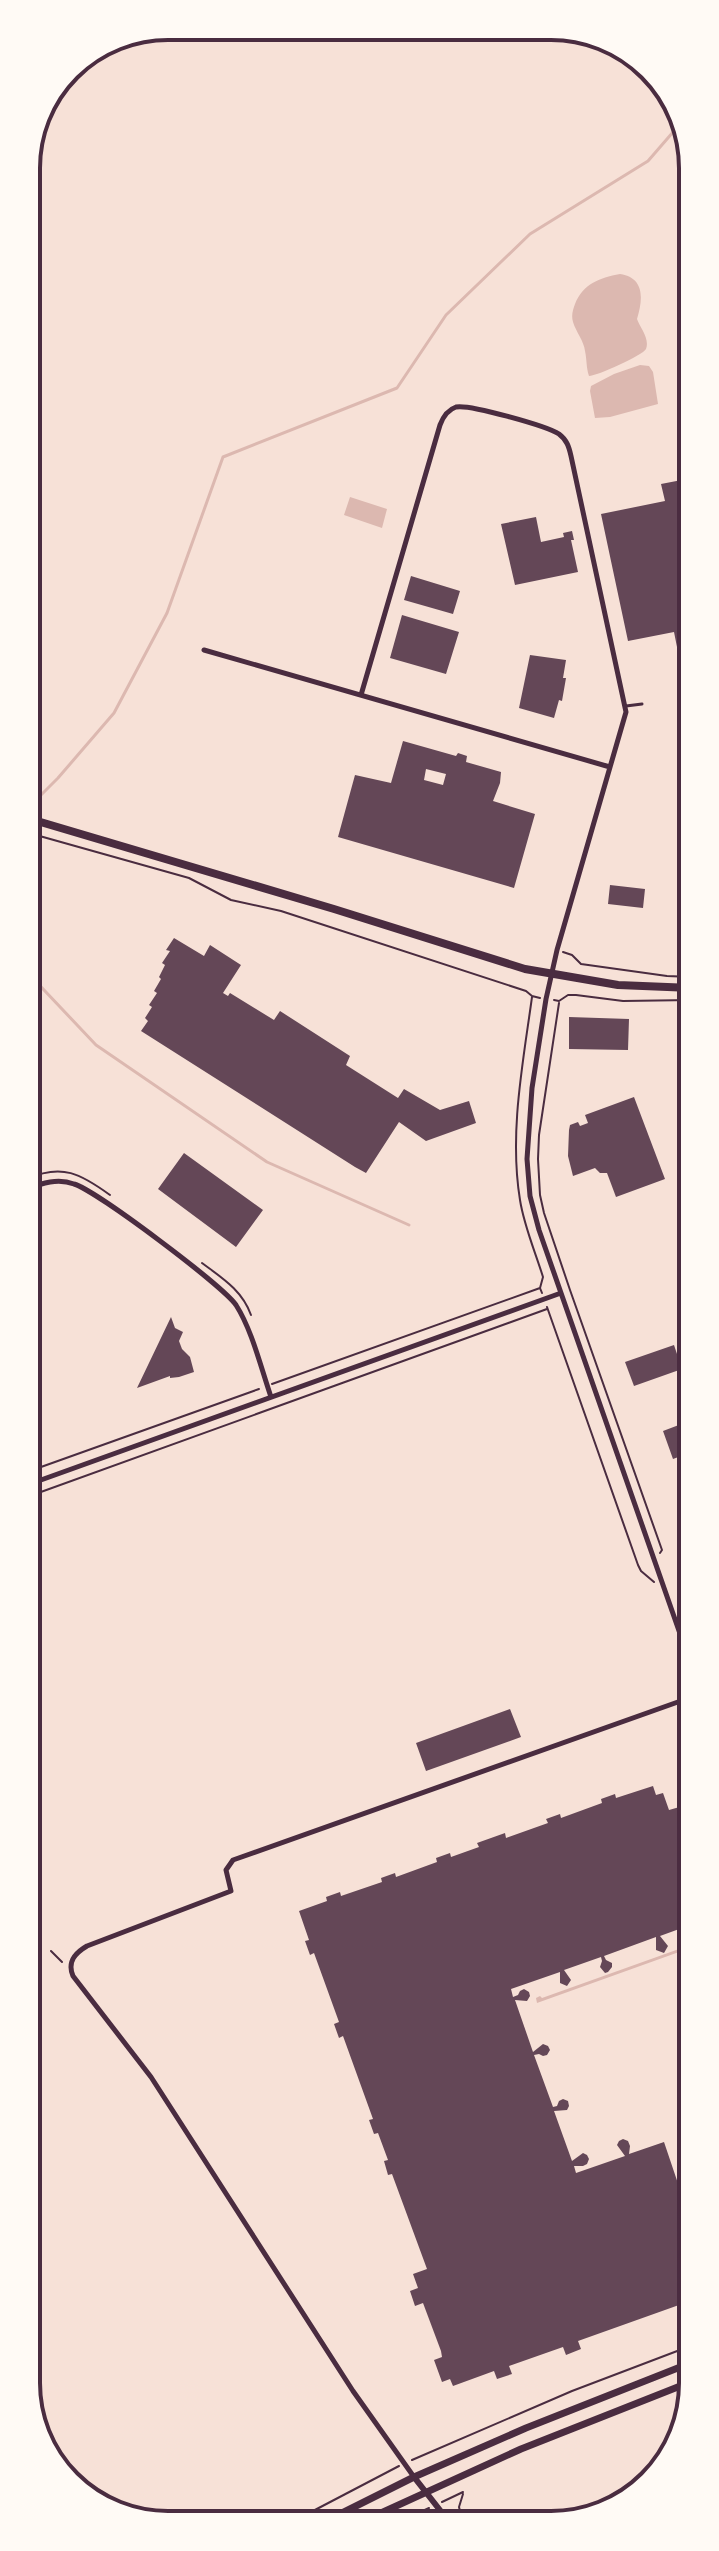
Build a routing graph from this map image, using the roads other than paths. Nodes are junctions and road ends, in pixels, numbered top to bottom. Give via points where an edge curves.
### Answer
1 (204, 650) dead end
2 (361, 695) junction
3 (642, 704) dead end
4 (626, 706) junction
5 (610, 767) junction
6 (40, 821) edge
7 (551, 974) junction
8 (679, 987) edge
9 (40, 1186) edge
10 (561, 1293) junction
11 (271, 1397) junction
12 (40, 1480) edge
13 (679, 1630) edge
14 (679, 1702) edge
15 (679, 2367) edge
16 (679, 2387) edge
17 (414, 2477) junction
18 (425, 2492) junction
19 (346, 2511) edge
20 (385, 2511) edge
21 (440, 2511) edge

1 - 2 street
2 - 4 street via 440,425 447,412 467,406 549,429 568,443
2 - 5 street
3 - 4 lane
4 - 5 street
5 - 7 street
6 - 7 main road
7 - 8 main road
7 - 10 street via 532,1088 527,1169 536,1220
9 - 11 street via 57,1181 80,1186 219,1287 241,1315
10 - 11 street
10 - 13 street
11 - 12 street
14 - 17 street via 233,1860 226,1870 231,1891 87,1946 71,1965 73,1976 146,2070
15 - 17 main road
16 - 18 main road
17 - 18 street
17 - 19 main road
18 - 20 main road
18 - 21 street

